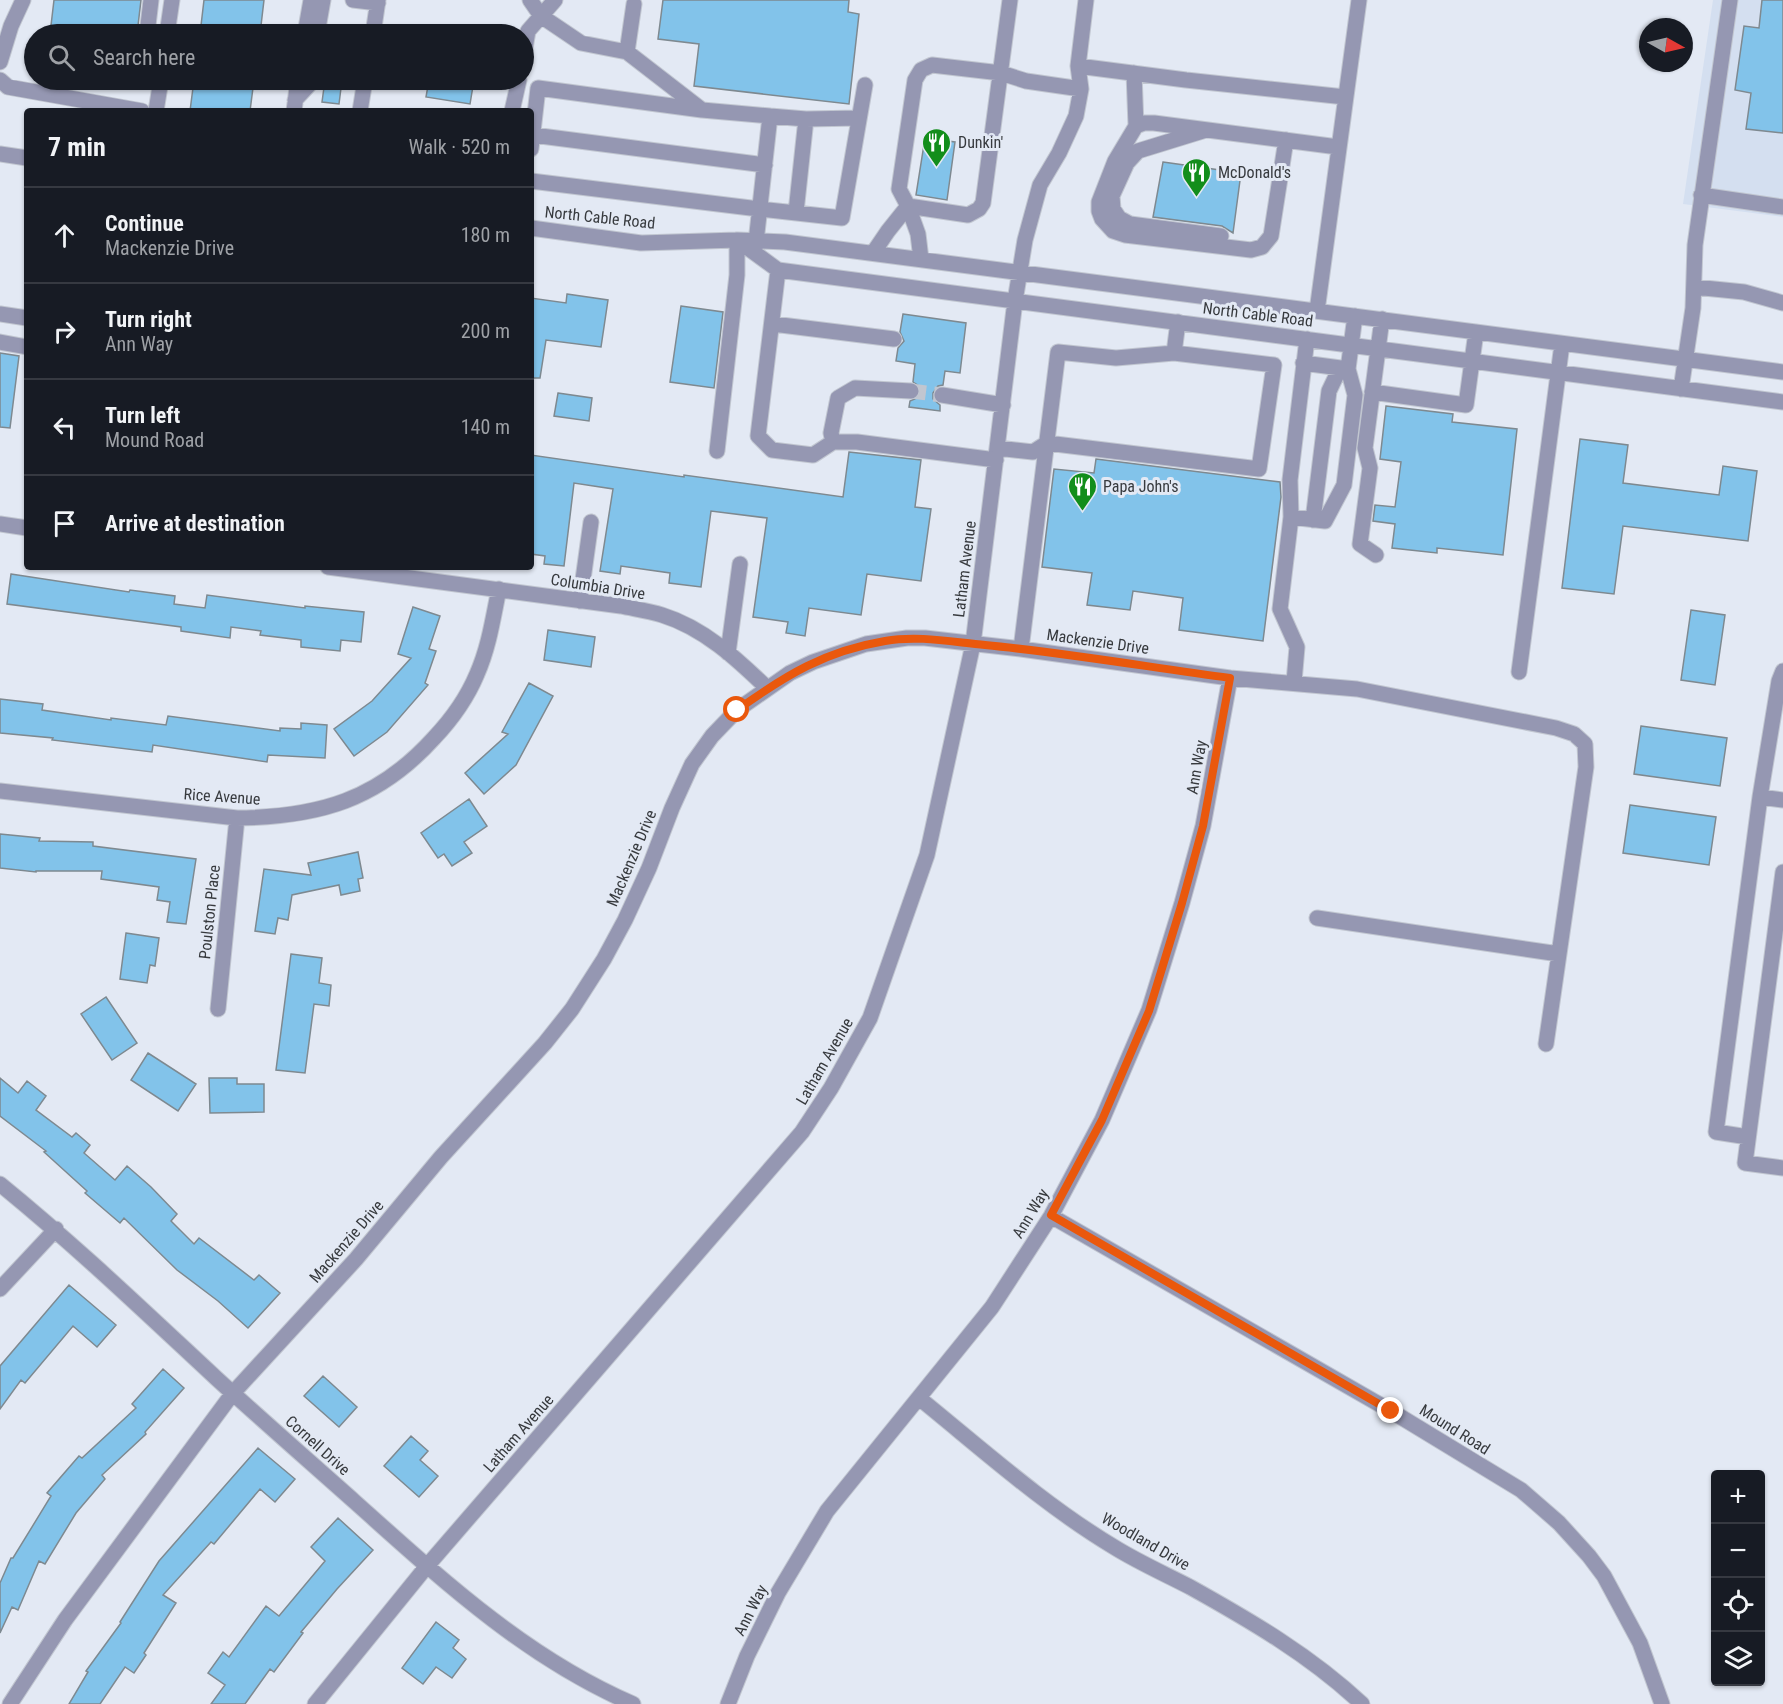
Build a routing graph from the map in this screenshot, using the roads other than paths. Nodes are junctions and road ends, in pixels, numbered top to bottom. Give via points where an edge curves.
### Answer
1 (23, 0) edge
2 (151, 0) edge
3 (172, 0) edge
4 (311, 0) edge
5 (323, 0) edge
6 (353, 0) edge
7 (530, 0) edge
8 (555, 0) edge
9 (1010, 0) edge
10 (1086, 0) edge
11 (1359, 0) edge
12 (1730, 0) edge
13 (378, 2) edge
14 (634, 4) dead end
15 (541, 16) junction
16 (148, 24) edge
17 (168, 24) edge
18 (307, 24) edge
19 (319, 24) edge
20 (375, 24) edge
21 (534, 24) edge
22 (627, 52) junction
23 (0, 62) edge
24 (1078, 66) junction
25 (1001, 73) junction
26 (1134, 73) junction
27 (0, 80) edge
28 (865, 85) dead end
29 (1081, 89) junction
30 (24, 90) edge
31 (25, 90) edge
32 (159, 90) edge
33 (297, 90) edge
34 (306, 90) edge
35 (363, 90) edge
36 (517, 90) edge
37 (1345, 97) junction
38 (295, 106) edge
39 (125, 108) edge
40 (156, 108) edge
41 (360, 108) edge
42 (513, 108) edge
43 (702, 110) junction
44 (770, 116) junction
45 (806, 118) junction
46 (859, 118) junction
47 (534, 124) edge
48 (1136, 126) junction
49 (1206, 130) junction
50 (1286, 140) junction
51 (534, 142) edge
52 (1338, 147) junction
53 (0, 154) edge
54 (24, 158) edge
55 (765, 165) junction
56 (534, 181) edge
57 (1701, 195) junction
58 (908, 206) junction
59 (1783, 207) edge
60 (759, 209) junction
61 (796, 212) junction
62 (534, 228) edge
63 (737, 240) junction
64 (756, 242) junction
65 (1267, 242) junction
66 (873, 253) junction
67 (921, 259) junction
68 (778, 270) junction
69 (1020, 272) junction
70 (1694, 287) junction
71 (1015, 301) junction
72 (1783, 303) edge
73 (1317, 311) junction
74 (0, 314) edge
75 (1355, 316) junction
76 (24, 318) edge
77 (1382, 319) junction
78 (1178, 322) junction
79 (773, 324) junction
80 (1476, 332) junction
81 (894, 339) dead end
82 (1307, 339) junction
83 (0, 342) edge
84 (1562, 344) junction
85 (1351, 345) junction
86 (24, 346) edge
87 (1378, 348) junction
88 (1174, 352) junction
89 (1686, 360) junction
90 (1472, 361) junction
91 (1304, 363) junction
92 (1344, 369) junction
93 (1559, 372) junction
94 (1783, 372) edge
95 (1681, 389) junction
96 (911, 391) tunnel mouth
97 (1372, 392) junction
98 (942, 395) tunnel mouth
99 (1783, 402) edge
100 (1003, 405) junction
101 (832, 442) junction
102 (1047, 443) junction
103 (717, 451) dead end
104 (996, 454) junction
105 (1292, 517) junction
106 (1313, 520) junction
107 (591, 522) dead end
108 (0, 524) edge
109 (24, 528) edge
110 (1376, 555) dead end
111 (740, 564) dead end
112 (351, 570) edge
113 (499, 589) junction
114 (580, 601) junction
115 (973, 644) junction
116 (1021, 649) junction
117 (728, 653) junction
118 (1783, 671) edge
119 (1519, 672) dead end
120 (1230, 678) junction
121 (1294, 682) junction
122 (767, 688) junction
123 (0, 791) edge
124 (1760, 797) junction
125 (1783, 801) edge
126 (237, 818) junction
127 (1783, 872) edge
128 (1317, 918) dead end
129 (1559, 954) junction
130 (218, 1009) dead end
131 (1546, 1044) dead end
132 (1748, 1137) junction
133 (1783, 1168) edge
134 (0, 1184) edge
135 (1051, 1215) junction
136 (56, 1229) junction
137 (0, 1289) edge
138 (233, 1393) junction
139 (919, 1398) junction
140 (427, 1566) junction
141 (10, 1704) edge
142 (315, 1704) edge
143 (633, 1704) edge
144 (728, 1704) edge
145 (1362, 1704) edge
146 (1662, 1704) edge

1 - 23 street
2 - 16 street
3 - 17 street
4 - 18 street
5 - 19 street
6 - 13 street
7 - 15 street
8 - 15 street
9 - 25 street
10 - 24 street, Latham Avenue
11 - 37 street
12 - 57 street
13 - 20 street
14 - 22 street
15 - 21 street
15 - 22 street via 581,43
22 - 43 street
24 - 26 street
24 - 29 street, Latham Avenue
25 - 29 street
25 - 58 street via 979,210 968,215
25 - 58 street via 932,65 921,70 915,80 899,189
26 - 37 street
26 - 48 street
27 - 30 street via 8,87
28 - 46 street
29 - 69 street, Latham Avenue via 1076,116 1040,185
31 - 39 street
32 - 40 street
33 - 38 street
34 - 38 street
35 - 41 street
36 - 42 street
37 - 52 street
43 - 44 street
43 - 47 street via 538,88
44 - 45 street
44 - 55 street
45 - 46 street
45 - 61 street
46 - 61 street via 842,218
48 - 49 street via 1154,123
48 - 65 street via 1115,161 1099,202 1102,219 1113,231 1251,250
49 - 50 street
49 - 65 street via 1137,151 1112,196 1113,209 1130,224
50 - 52 street
50 - 65 street
51 - 55 street
52 - 73 street
53 - 54 street
55 - 60 street
56 - 60 street
57 - 59 street
57 - 70 street
58 - 66 street
58 - 67 street via 918,234
60 - 61 street
60 - 64 street
62 - 63 street, North Cable Road via 641,243
63 - 64 street, North Cable Road
63 - 68 street, North Cable Road
63 - 103 street via 737,275
64 - 66 street, North Cable Road
66 - 67 street, North Cable Road
67 - 69 street, North Cable Road
68 - 71 street, North Cable Road
68 - 79 street
69 - 71 street, Latham Avenue
69 - 73 street, North Cable Road
70 - 72 street via 1744,292
70 - 89 street
71 - 78 street, North Cable Road
71 - 100 street, Latham Avenue
73 - 75 street, North Cable Road
74 - 76 street
75 - 77 street, North Cable Road
75 - 85 street
77 - 80 street, North Cable Road
77 - 87 street
78 - 82 street, North Cable Road
78 - 88 street
79 - 81 street
79 - 101 street via 758,436 772,450 813,454
80 - 84 street, North Cable Road
80 - 90 street
82 - 85 street, North Cable Road
82 - 91 street
83 - 86 street
84 - 89 street, North Cable Road
84 - 93 street
85 - 87 street, North Cable Road
85 - 92 street
87 - 90 street, North Cable Road
87 - 97 street
88 - 102 street via 1116,358 1058,352
88 - 102 street via 1274,365 1259,469
89 - 94 street, North Cable Road
89 - 95 street
90 - 93 street, North Cable Road
90 - 97 street via 1466,405
91 - 92 street
91 - 105 street via 1290,480
92 - 106 street via 1329,391
92 - 106 street via 1355,395 1344,485 1325,521
93 - 95 street, North Cable Road
93 - 119 street
95 - 99 street, North Cable Road
96 - 101 street via 855,388 838,398
97 - 110 street via 1365,448 1370,468 1360,544
98 - 100 street
100 - 104 street, Latham Avenue
101 - 104 street via 940,454
102 - 104 street via 1033,452
102 - 116 street
104 - 115 street, Latham Avenue
105 - 106 street
105 - 121 street via 1280,609 1297,647
107 - 114 street
108 - 109 street
111 - 117 street
112 - 113 street, Columbia Drive
113 - 114 street, Columbia Drive
113 - 126 street, Rice Avenue via 488,646 477,675 454,715 415,759 383,783 336,805 273,818
114 - 117 street, Columbia Drive via 661,615 686,624
115 - 116 street, Mackenzie Drive
115 - 122 street, Mackenzie Drive via 907,638 866,644 813,662
115 - 140 street, Latham Avenue via 927,855 870,1018 831,1088 802,1132
116 - 120 street, Mackenzie Drive
117 - 122 street, Columbia Drive
118 - 124 street
120 - 121 street, Mackenzie Drive
120 - 135 street, Ann Way via 1203,826 1149,1011 1102,1120
121 - 129 street, Mackenzie Drive via 1358,689 1556,728 1574,734 1585,744 1586,767
122 - 138 street, Mackenzie Drive via 737,710 692,764 625,920 572,1009
123 - 126 street, Rice Avenue
124 - 125 street
124 - 132 street via 1716,1132
126 - 130 street, Poulston Place
127 - 132 street
128 - 129 street
129 - 131 street
132 - 133 street via 1744,1163
134 - 136 street, Cornell Drive
135 - 139 street, Ann Way via 992,1307
135 - 146 street, Mound Road via 1521,1490 1559,1523 1604,1576 1640,1643
136 - 137 street
136 - 138 street, Cornell Drive
138 - 140 street, Cornell Drive
138 - 141 street, Mackenzie Drive via 65,1620
139 - 144 street, Ann Way via 833,1503 803,1548 747,1656
139 - 145 street, Woodland Drive via 1044,1498 1105,1541 1259,1627 1341,1684
140 - 142 street, Latham Avenue
140 - 143 street, Cornell Drive via 542,1656

